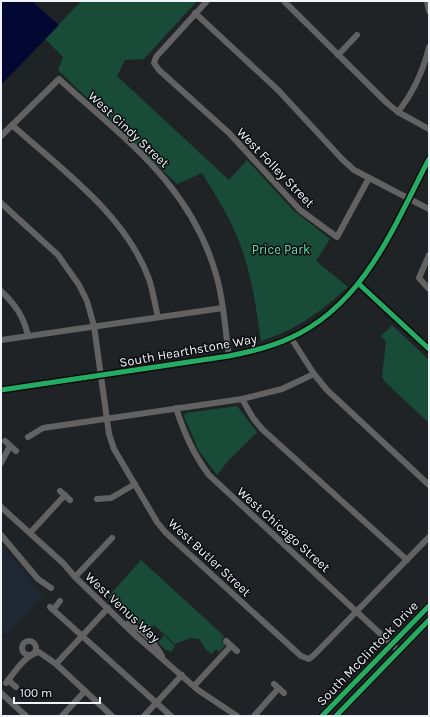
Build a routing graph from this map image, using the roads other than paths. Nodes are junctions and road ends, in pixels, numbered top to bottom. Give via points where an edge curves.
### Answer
1 (207, 1) edge
2 (284, 1) edge
3 (427, 1) edge
4 (429, 11) edge
5 (195, 14) junction
6 (357, 35) dead end
7 (429, 47) edge
8 (338, 55) junction
9 (398, 112) junction
10 (12, 125) junction
11 (429, 129) edge
12 (1, 136) edge
13 (429, 159) edge
14 (369, 178) junction
15 (408, 198) junction
16 (1, 203) edge
17 (429, 209) edge
18 (429, 255) edge
19 (358, 284) junction
20 (429, 289) edge
21 (1, 291) edge
22 (223, 308) junction
23 (158, 317) junction
24 (94, 326) junction
25 (28, 336) junction
26 (291, 338) junction
27 (1, 340) edge
28 (429, 349) edge
29 (229, 356) junction
30 (314, 374) junction
31 (101, 376) junction
32 (1, 390) edge
33 (242, 399) junction
34 (176, 408) junction
35 (107, 419) junction
36 (28, 437) dead end
37 (5, 441) dead end
38 (10, 446) junction
39 (16, 451) dead end
40 (1, 463) edge
41 (135, 484) junction
42 (429, 485) edge
43 (97, 499) dead end
44 (70, 500) dead end
45 (1, 507) edge
46 (30, 533) junction
47 (1, 535) edge
48 (429, 537) edge
49 (113, 538) dead end
50 (407, 560) junction
51 (75, 577) junction
52 (51, 588) dead end
53 (60, 602) dead end
54 (429, 606) edge
55 (108, 608) junction
56 (357, 611) junction
57 (429, 620) edge
58 (83, 636) junction
59 (226, 641) dead end
60 (392, 644) junction
61 (231, 646) junction
62 (237, 651) dead end
63 (399, 651) junction
64 (56, 664) junction
65 (182, 675) junction
66 (194, 686) junction
67 (16, 687) dead end
68 (85, 691) junction
69 (1, 693) edge
70 (284, 694) dead end
71 (156, 703) junction
72 (26, 716) edge
73 (62, 716) edge
74 (112, 716) edge
75 (144, 716) edge
76 (171, 716) edge
77 (237, 716) edge
78 (254, 716) edge
79 (322, 716) edge
80 (336, 716) edge

1 - 5 street
2 - 8 street
3 - 4 street
5 - 14 street via 278,90 342,159 354,170
5 - 14 street, West Folley Street via 156,57 154,63 229,133 300,210 337,237
6 - 8 street
7 - 9 street via 416,87
8 - 9 street
9 - 11 street
10 - 12 street
10 - 22 street, West Cindy Street via 58,79 145,156 170,184 198,230 213,265
10 - 23 street via 100,205 125,233 149,279
13 - 15 street, South Hearthstone Way
14 - 15 street
15 - 17 street
15 - 19 street, South Hearthstone Way via 382,250
16 - 24 street, West Butler Street via 66,264 87,301
18 - 20 street via 419,278
19 - 26 street, South Hearthstone Way via 324,317
19 - 28 street
21 - 25 street via 21,313
22 - 23 street
22 - 29 street, West Cindy Street
23 - 24 street
24 - 25 street
24 - 31 street, West Butler Street
25 - 27 street
26 - 29 street, South Hearthstone Way via 255,351
26 - 30 street
29 - 31 street, South Hearthstone Way
30 - 33 street via 282,389
30 - 42 street via 340,405
31 - 32 street, South Hearthstone Way
31 - 35 street, West Butler Street
33 - 34 street
33 - 50 street via 262,429
34 - 35 street
34 - 56 street, West Chicago Street via 186,440 209,475
35 - 36 street via 43,428
35 - 41 street, West Butler Street via 114,449
37 - 38 street
38 - 39 street
38 - 40 street
41 - 43 street via 112,498
41 - 56 street, West Butler Street via 165,532 301,656 309,659
44 - 46 street via 63,493
45 - 46 street, West Venus Way
46 - 51 street, West Venus Way
47 - 52 street via 38,579
48 - 50 street
49 - 51 street
50 - 56 street
51 - 55 street, West Venus Way
53 - 58 street via 52,608
54 - 60 main road, South McClintock Drive
55 - 58 street
55 - 65 street, West Venus Way via 125,624 148,638 165,660
56 - 60 street, West Chicago Street
57 - 63 main road, South McClintock Drive
58 - 64 street
58 - 71 street
59 - 61 street
60 - 63 street, West Chicago Street
60 - 79 main road, South McClintock Drive
61 - 62 street
61 - 66 street
63 - 80 main road, South McClintock Drive
64 - 67 street via 43,654 33,653 7,681
64 - 68 street
65 - 66 street, West Venus Way
65 - 71 street
66 - 77 street, West Venus Way
68 - 73 street
68 - 74 street
69 - 72 street
70 - 78 street via 276,686
71 - 75 street
71 - 76 street

